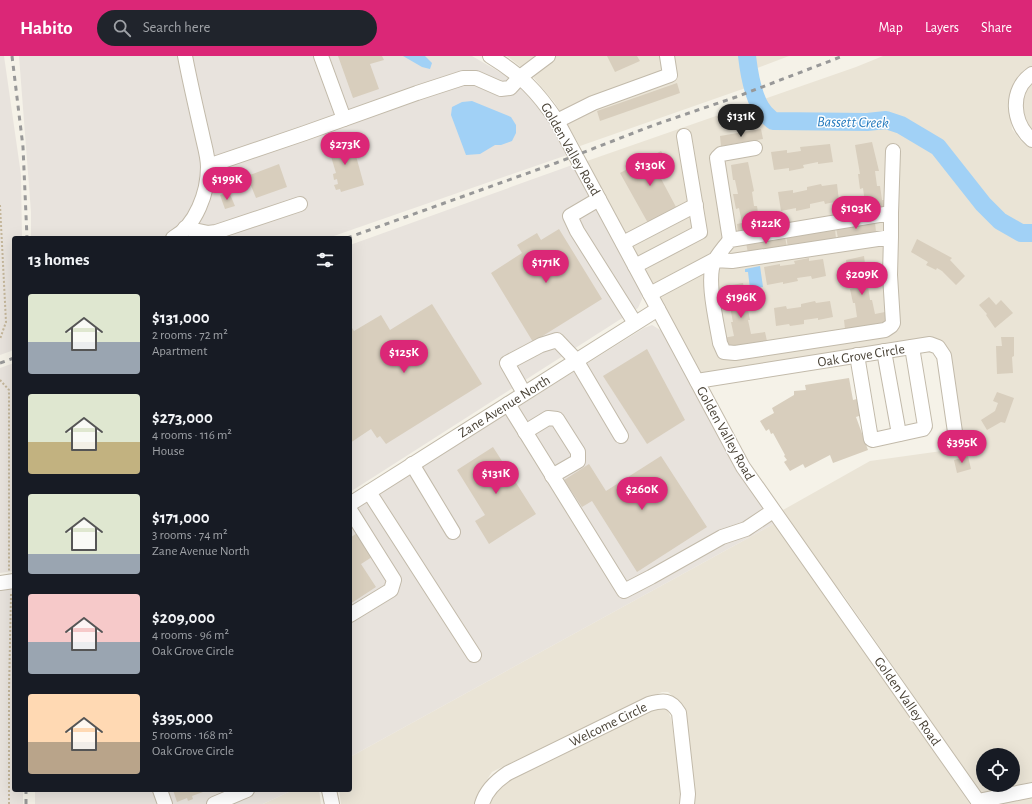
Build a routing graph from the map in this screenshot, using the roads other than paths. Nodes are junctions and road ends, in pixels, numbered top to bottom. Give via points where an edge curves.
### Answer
1 (185, 56) edge
2 (321, 56) edge
3 (490, 56) edge
4 (548, 56) edge
5 (667, 56) edge
6 (520, 77) junction
7 (1027, 78) edge
8 (344, 119) junction
9 (557, 121) junction
10 (684, 136) dead end
11 (1032, 140) edge
12 (755, 148) dead end
13 (893, 151) dead end
14 (208, 166) junction
15 (599, 199) junction
16 (300, 204) dead end
17 (696, 205) junction
18 (891, 213) junction
19 (185, 228) junction
20 (176, 236) edge
21 (891, 237) junction
22 (730, 240) junction
23 (622, 243) junction
24 (714, 260) junction
25 (635, 266) junction
26 (650, 294) junction
27 (658, 308) junction
28 (635, 323) junction
29 (912, 347) junction
30 (884, 351) junction
31 (857, 355) junction
32 (576, 360) junction
33 (697, 381) junction
34 (524, 393) junction
35 (508, 404) junction
36 (525, 432) junction
37 (955, 432) dead end
38 (899, 434) junction
39 (621, 436) dead end
40 (412, 464) junction
41 (552, 476) junction
42 (369, 492) junction
43 (352, 500) edge
44 (352, 503) edge
45 (773, 511) junction
46 (453, 532) dead end
47 (12, 581) edge
48 (0, 583) edge
49 (352, 614) edge
50 (474, 655) dead end
51 (1032, 790) edge
52 (161, 792) edge
53 (242, 792) edge
54 (330, 792) edge
55 (980, 802) edge
56 (165, 804) edge
57 (214, 804) edge
58 (332, 804) edge
59 (482, 804) edge
60 (687, 804) edge

1 - 14 street
2 - 8 street
3 - 6 street, Golden Valley Road
4 - 6 street
5 - 9 street via 670,75 593,103
6 - 8 street via 510,88 501,89 476,78 463,78
6 - 9 street, Golden Valley Road via 532,87
7 - 11 street via 1016,99 1015,111 1019,124
8 - 14 street
9 - 15 street, Golden Valley Road
10 - 17 street
12 - 22 street via 721,154 717,158
13 - 18 street
14 - 19 street via 201,204
15 - 23 street, Golden Valley Road
15 - 28 street via 570,216
16 - 19 street via 216,232 208,233
17 - 23 street
17 - 25 street via 700,232
18 - 21 street
18 - 22 street
19 - 20 street
21 - 24 street via 732,261
21 - 24 street via 893,323 889,328 735,353 724,352 720,343 711,282
22 - 24 street
23 - 25 street, Golden Valley Road
24 - 26 street
25 - 26 street, Golden Valley Road
26 - 27 street, Golden Valley Road
27 - 28 street, Zane Avenue North
27 - 33 street, Golden Valley Road
28 - 32 street, Zane Avenue North
29 - 30 street, Oak Grove Circle
29 - 37 street, Oak Grove Circle via 930,344 938,347 944,356
29 - 38 street via 925,426 923,429
30 - 31 street, Oak Grove Circle
30 - 38 street
31 - 33 street, Oak Grove Circle
31 - 38 street via 872,440
32 - 34 street, Zane Avenue North
32 - 34 street via 557,340 541,345 507,363
32 - 39 street
33 - 45 street, Golden Valley Road via 743,467
34 - 35 street, Zane Avenue North
35 - 36 street
35 - 40 street, Zane Avenue North
36 - 41 street
36 - 41 street via 548,418 556,419 578,452 578,460
40 - 42 street, Zane Avenue North
40 - 46 street
41 - 45 street via 624,591 722,538 746,529
42 - 43 street, Zane Avenue North
42 - 50 street
44 - 49 street via 394,580 391,590
45 - 55 street, Golden Valley Road
47 - 48 street
51 - 55 street
52 - 56 street
53 - 57 street
54 - 58 street
59 - 60 street, Welcome Circle via 488,790 508,773 660,701 669,702 678,713

